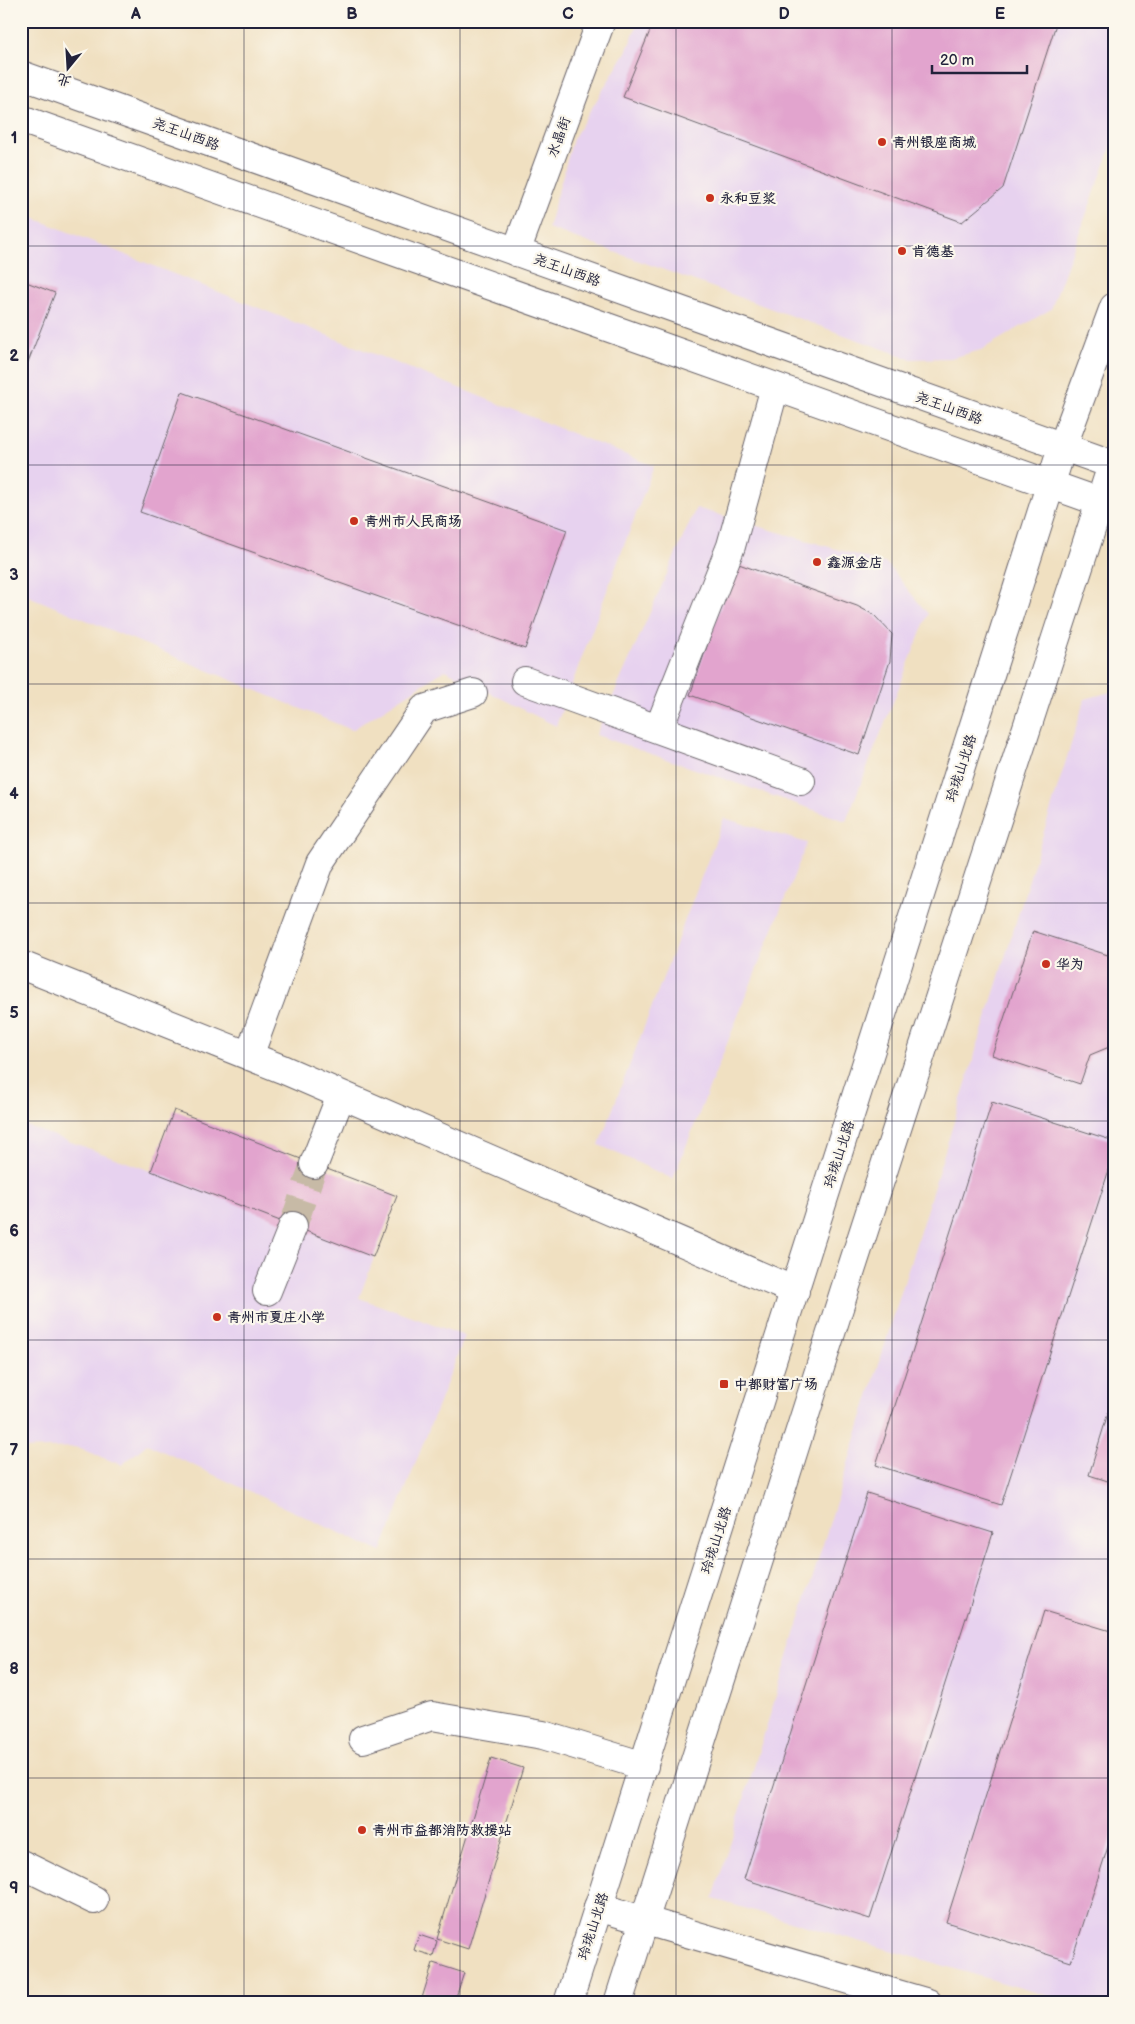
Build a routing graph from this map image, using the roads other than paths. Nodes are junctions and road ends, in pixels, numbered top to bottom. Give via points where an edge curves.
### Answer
1 (601, 21) edge
2 (21, 75) edge
3 (21, 119) edge
4 (516, 252) junction
5 (1114, 307) edge
6 (775, 387) junction
7 (1062, 448) junction
8 (1113, 464) edge
9 (1050, 486) junction
10 (1107, 505) edge
11 (525, 681) dead end
12 (473, 693) dead end
13 (659, 728) junction
14 (802, 781) dead end
15 (21, 965) edge
16 (249, 1056) junction
17 (341, 1095) junction
18 (314, 1164) tunnel mouth
19 (293, 1226) tunnel mouth
20 (267, 1291) dead end
21 (795, 1291) junction
22 (363, 1740) dead end
23 (644, 1766) junction
24 (21, 1864) edge
25 (94, 1900) dead end
26 (598, 1907) junction
27 (644, 1921) junction
28 (568, 2003) edge
29 (618, 2003) edge
30 (928, 2003) edge

1 - 4 main road, 水晶街
2 - 4 main road, 尧王山西路
3 - 6 main road
4 - 7 main road, 尧王山西路
5 - 7 main road, 玲珑山北路
6 - 9 main road
6 - 13 main road via 731,546
7 - 8 main road, 尧王山西路
7 - 9 main road, 玲珑山北路
8 - 10 main road
9 - 10 main road
9 - 21 main road, 玲珑山北路
10 - 27 main road via 845,1289
11 - 13 main road
12 - 16 main road via 424,709 320,863
13 - 14 main road
15 - 16 main road
16 - 17 main road
17 - 18 main road
17 - 21 main road
19 - 20 main road
21 - 23 main road, 玲珑山北路
22 - 23 main road via 432,1716 543,1735
23 - 26 main road, 玲珑山北路
24 - 25 main road
26 - 27 main road
26 - 28 main road, 玲珑山北路
27 - 29 main road
27 - 30 main road

